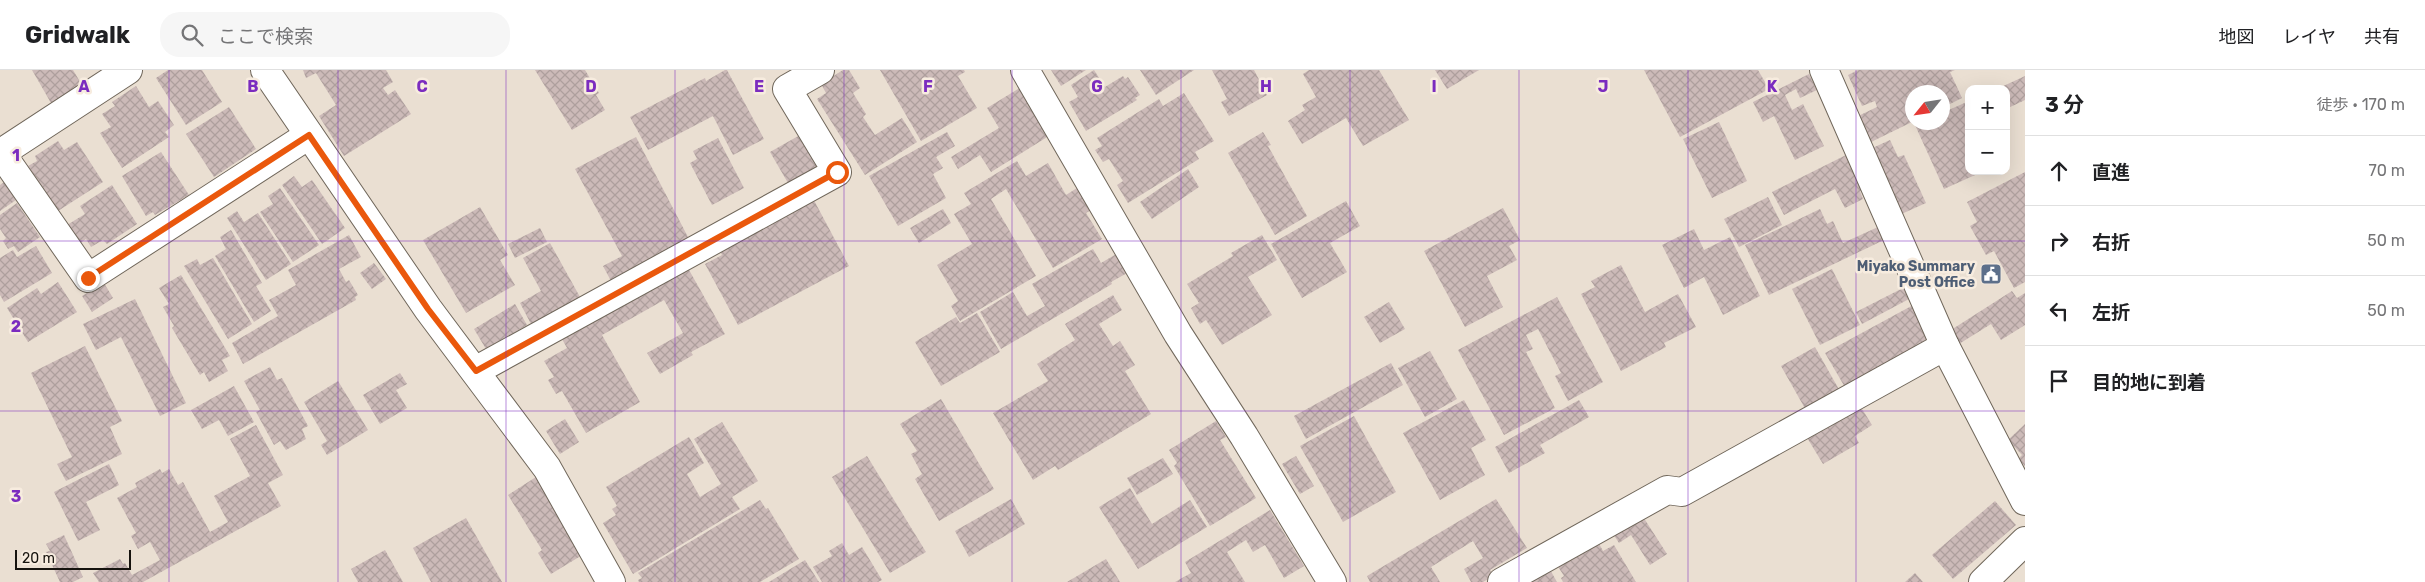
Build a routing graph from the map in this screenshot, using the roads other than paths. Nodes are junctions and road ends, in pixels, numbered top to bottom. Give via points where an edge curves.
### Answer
1 (128, 70) edge
2 (264, 70) edge
3 (820, 70) edge
4 (1025, 70) edge
5 (1824, 70) edge
6 (309, 135) junction
7 (1, 153) edge
8 (1945, 346) junction
9 (476, 371) junction
10 (2025, 501) edge
11 (2025, 541) edge
12 (606, 580) edge
13 (1332, 582) edge
14 (1502, 582) edge
15 (1983, 582) edge

1 - 7 street
2 - 6 street
3 - 9 street via 788,89 837,172
4 - 13 street via 1178,334
5 - 8 street
6 - 7 street via 88,278
6 - 9 street via 428,309
8 - 10 street
8 - 14 street via 1682,492 1667,490
9 - 12 street via 547,468
11 - 15 street

